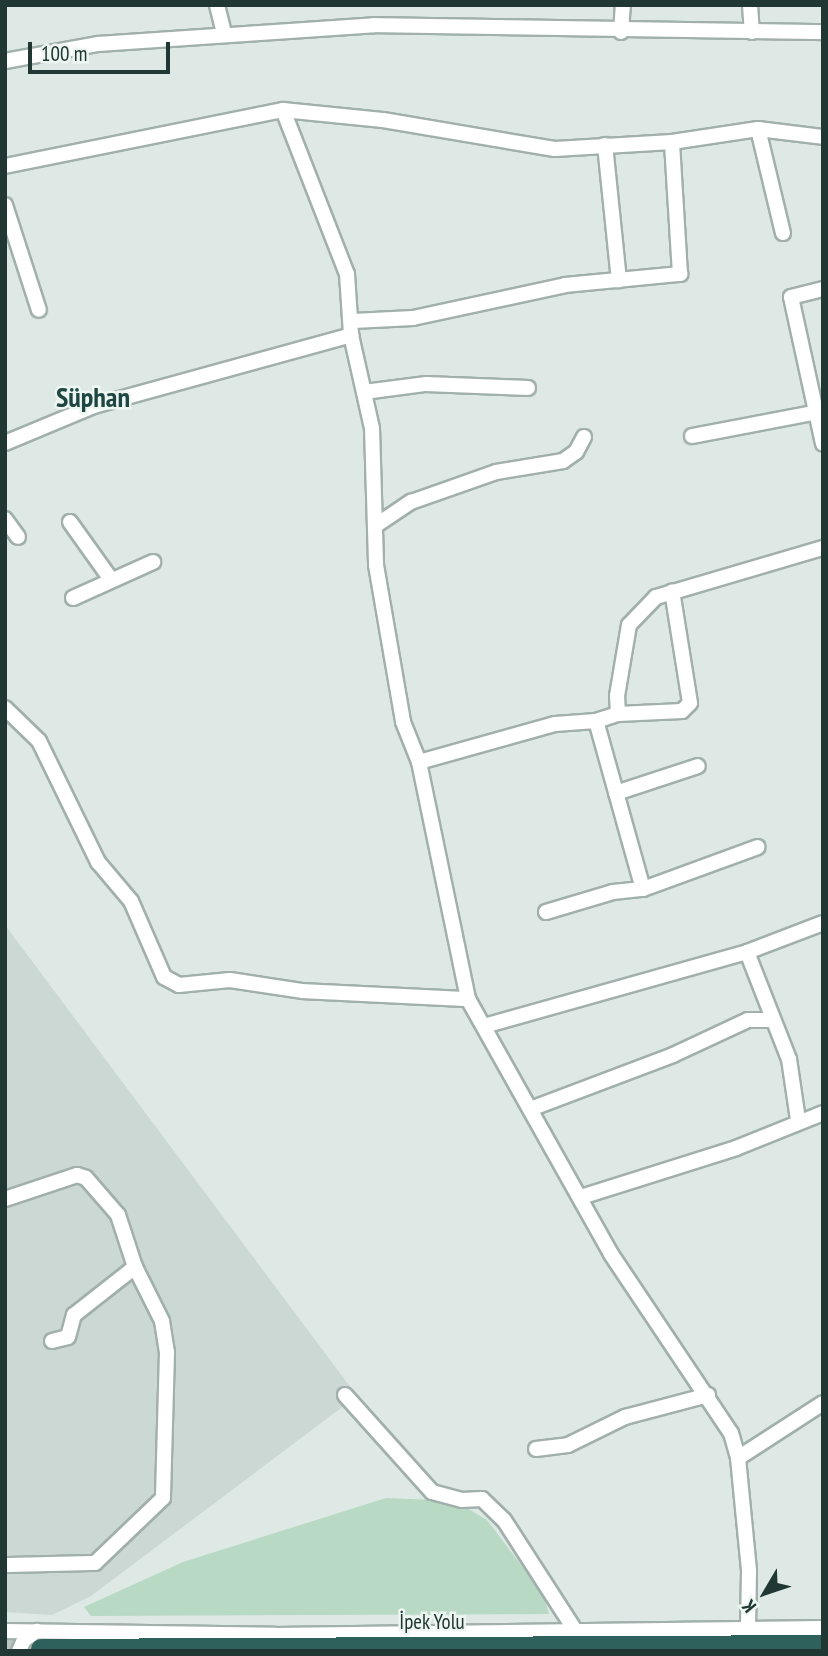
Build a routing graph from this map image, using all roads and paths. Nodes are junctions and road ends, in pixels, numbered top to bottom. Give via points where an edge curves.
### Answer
1 (217, 5) edge
2 (623, 5) edge
3 (750, 5) edge
4 (621, 32) junction
5 (752, 32) junction
6 (823, 32) edge
7 (224, 33) junction
8 (5, 61) edge
9 (283, 110) junction
10 (758, 129) junction
11 (823, 137) edge
12 (672, 142) junction
13 (605, 145) junction
14 (5, 166) edge
15 (5, 205) edge
16 (783, 233) dead end
17 (618, 280) junction
18 (823, 289) edge
19 (39, 310) dead end
20 (352, 328) junction
21 (528, 388) dead end
22 (364, 392) junction
23 (820, 412) edge
24 (692, 436) dead end
25 (584, 438) dead end
26 (5, 443) edge
27 (823, 444) edge
28 (5, 519) edge
29 (70, 522) dead end
30 (378, 524) junction
31 (18, 537) dead end
32 (823, 548) edge
33 (153, 562) dead end
34 (110, 578) junction
35 (672, 591) junction
36 (73, 598) dead end
37 (5, 708) edge
38 (618, 714) junction
39 (596, 721) junction
40 (419, 762) junction
41 (698, 766) dead end
42 (616, 793) junction
43 (758, 847) dead end
44 (643, 889) junction
45 (546, 912) dead end
46 (823, 923) edge
47 (747, 952) junction
48 (468, 999) junction
49 (771, 1020) junction
50 (484, 1026) junction
51 (533, 1108) junction
52 (823, 1113) edge
53 (799, 1120) junction
54 (581, 1198) junction
55 (5, 1199) edge
56 (135, 1267) junction
57 (52, 1341) dead end
58 (345, 1395) dead end
59 (708, 1395) junction
60 (823, 1403) edge
61 (536, 1450) dead end
62 (738, 1458) junction
63 (5, 1565) edge
64 (748, 1628) junction
65 (823, 1628) edge
66 (575, 1630) junction
67 (5, 1631) edge
68 (39, 1640) junction
69 (823, 1645) edge
70 (19, 1651) edge

1 - 7 street
2 - 4 street
3 - 5 street
4 - 5 street
4 - 7 street via 374,26
5 - 6 street
7 - 8 street via 98,44
9 - 13 street via 383,120 555,149
9 - 14 street
9 - 20 street via 347,274
10 - 11 street
10 - 12 street
10 - 16 street
12 - 13 street
12 - 17 street via 680,274
13 - 17 street
15 - 19 street
17 - 20 street via 565,285
18 - 23 street via 791,297
20 - 22 street
20 - 26 street via 94,406
21 - 22 street via 426,384
22 - 30 street via 372,429
23 - 24 street
23 - 27 street
25 - 30 street via 576,452 563,460 496,472 411,502
28 - 31 street
29 - 34 street
30 - 40 street via 376,565 400,709
32 - 35 street
33 - 34 street
34 - 36 street
35 - 38 street via 656,597 629,625
35 - 38 street via 690,703 682,711
37 - 48 street via 39,741 98,862 131,901 164,977 179,985 230,979 303,991
38 - 39 street
39 - 40 street via 555,724
39 - 42 street
40 - 48 street
41 - 42 street
42 - 44 street
43 - 44 street
44 - 45 street via 613,892
46 - 47 street
47 - 49 street
47 - 50 street
48 - 50 street
49 - 51 street via 748,1020 673,1055
49 - 53 street via 789,1059
50 - 51 street
51 - 54 street
52 - 53 street
53 - 54 street via 736,1148
54 - 59 street via 611,1254
55 - 56 street via 77,1175 86,1178 118,1214
56 - 57 street via 74,1315 68,1337
56 - 63 street via 167,1335 163,1498 95,1563
58 - 66 street via 432,1492 463,1500 482,1499 504,1520
59 - 61 street via 625,1417 568,1445
59 - 62 street via 727,1425
60 - 62 street
62 - 64 street via 749,1571
64 - 65 street
64 - 66 street
66 - 68 street
67 - 68 street
68 - 69 highway, İpek Yolu
68 - 70 street via 24,1640

